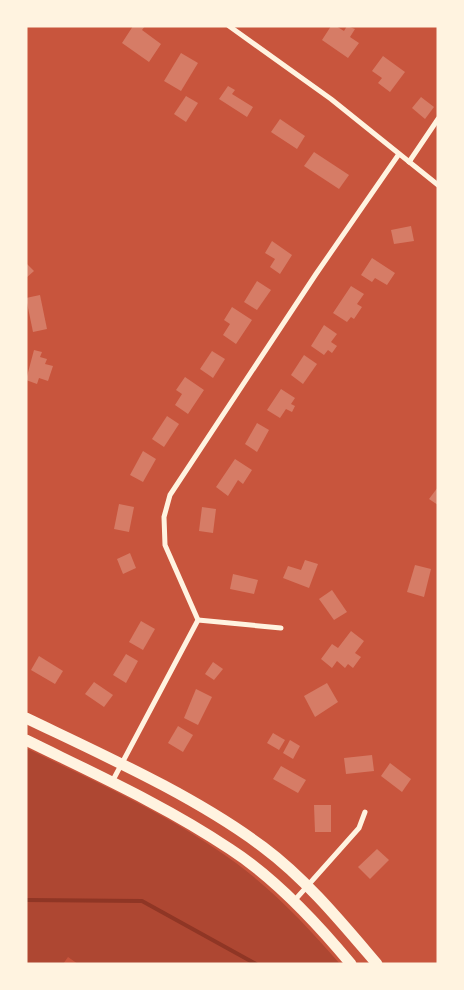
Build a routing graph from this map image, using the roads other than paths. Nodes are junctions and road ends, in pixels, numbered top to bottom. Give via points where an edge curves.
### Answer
1 (229, 26) edge
2 (438, 119) edge
3 (399, 154) junction
4 (409, 162) junction
5 (438, 185) edge
6 (198, 620) junction
7 (281, 628) dead end
8 (26, 718) edge
9 (26, 740) edge
10 (120, 764) junction
11 (112, 782) junction
12 (365, 812) dead end
13 (308, 887) junction
14 (294, 902) junction
15 (351, 964) edge
16 (377, 964) edge

1 - 3 street via 331,99
2 - 4 street
3 - 4 street
3 - 6 street via 170,495 164,517 165,546
4 - 5 street
6 - 7 street
6 - 10 street
8 - 10 main road
9 - 11 main road
10 - 11 street
10 - 13 main road via 203,809 263,847
11 - 14 main road via 232,850
12 - 13 street via 359,828
13 - 14 street
13 - 16 main road
14 - 15 main road

